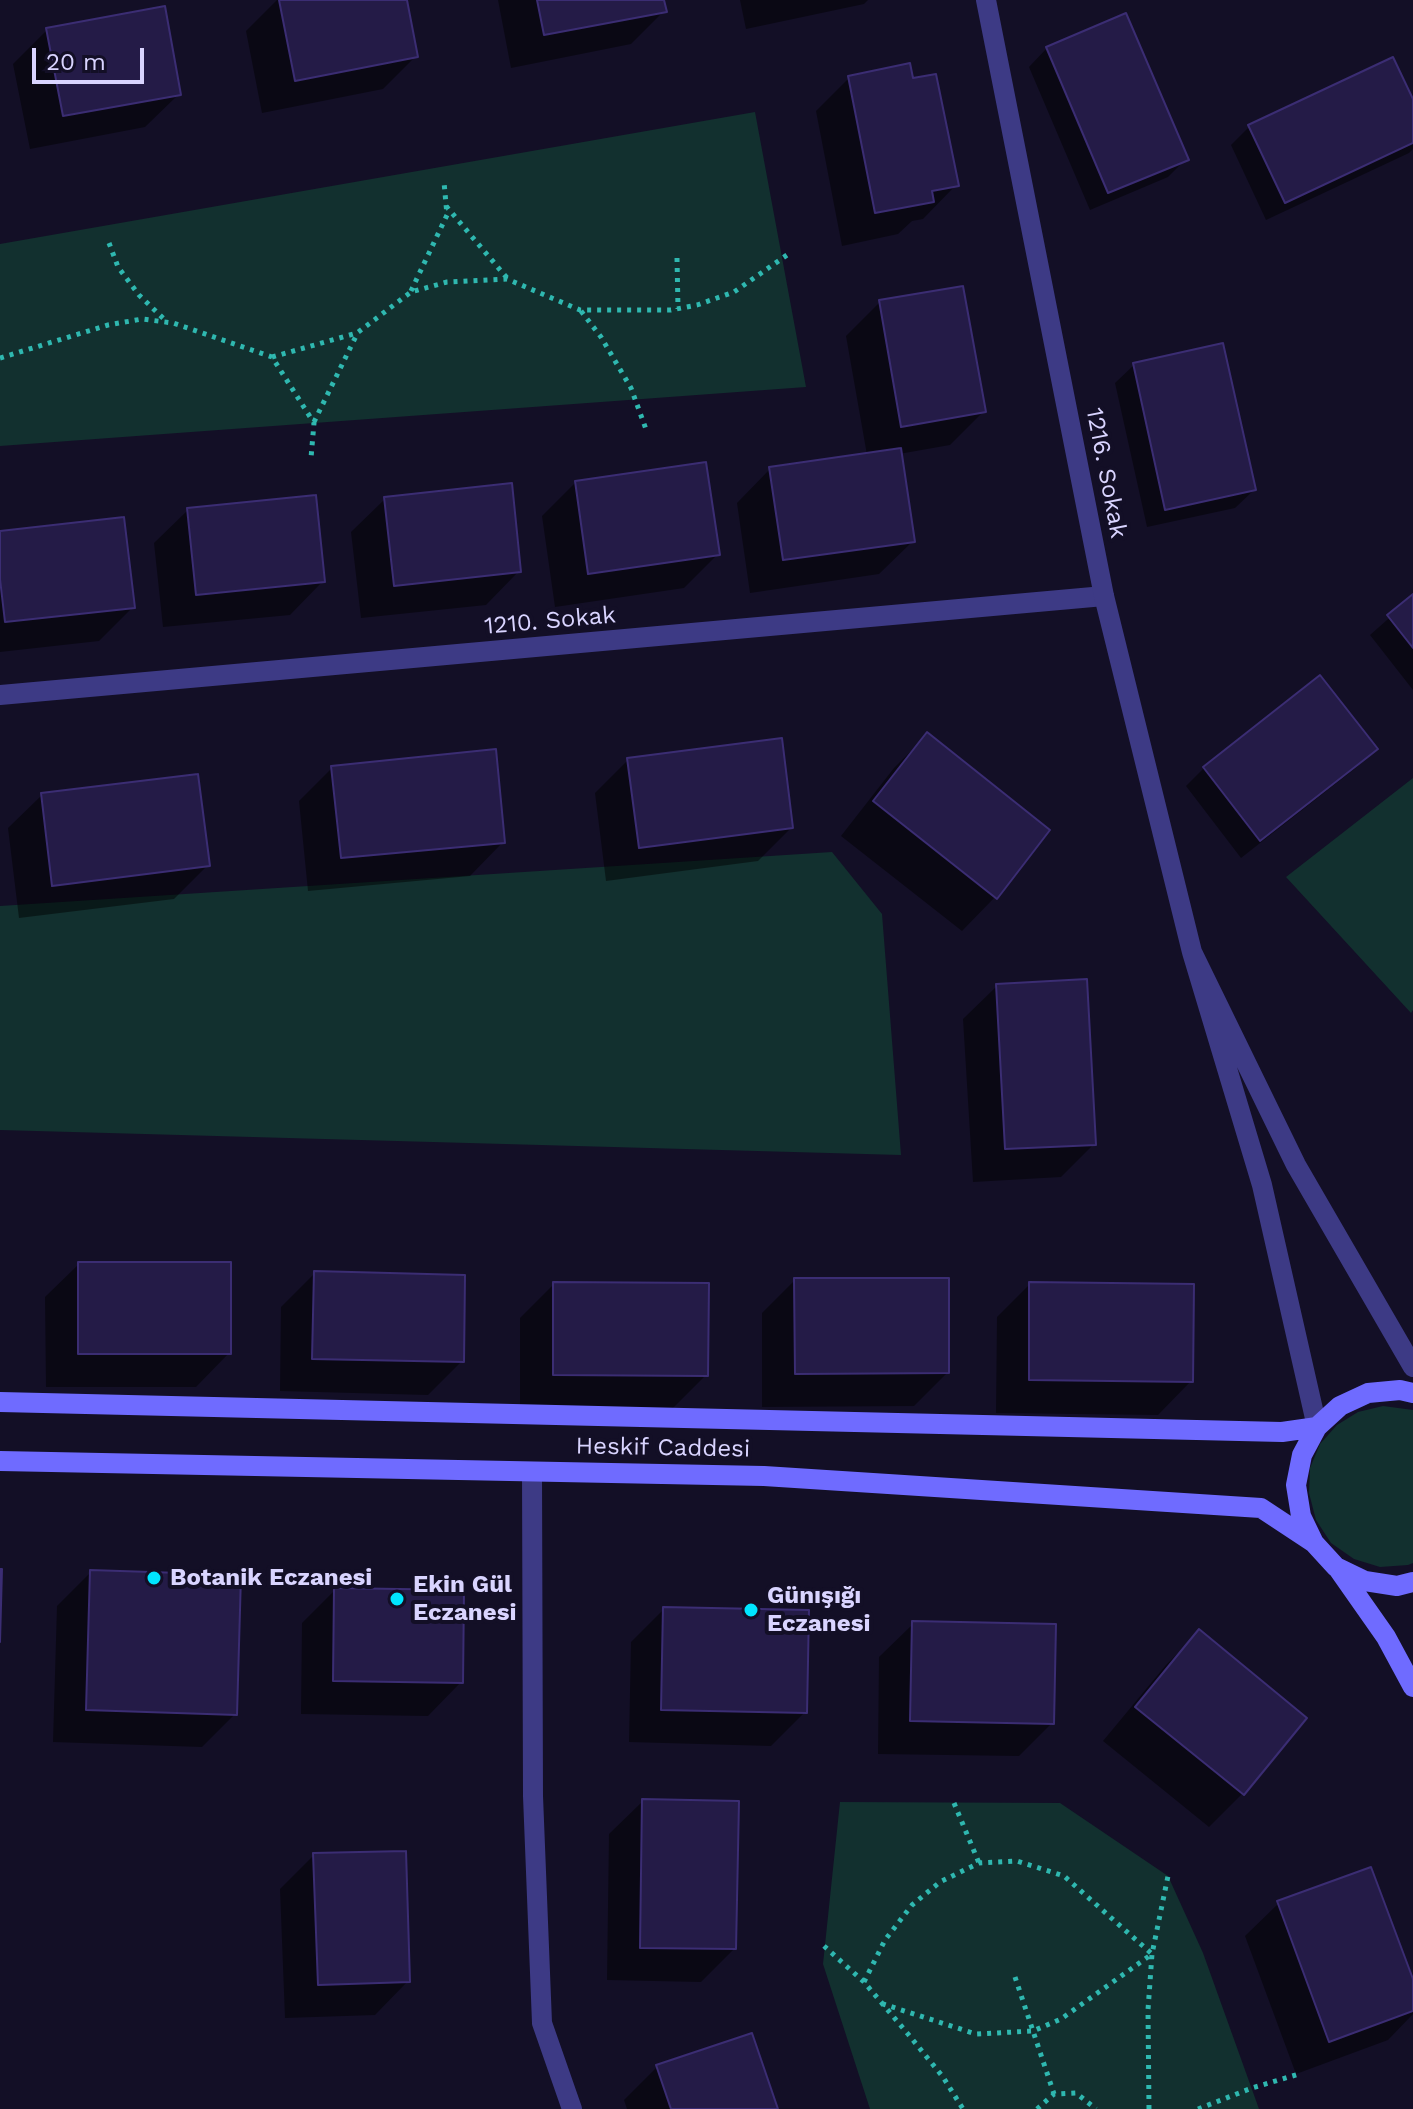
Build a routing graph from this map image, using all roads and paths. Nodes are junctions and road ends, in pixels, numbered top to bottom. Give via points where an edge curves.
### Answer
1 (986, 0) edge
2 (444, 182) dead end
3 (446, 206) junction
4 (109, 243) dead end
5 (787, 255) dead end
6 (677, 258) dead end
7 (507, 279) junction
8 (411, 292) junction
9 (678, 309) junction
10 (580, 310) junction
11 (167, 322) junction
12 (357, 333) junction
13 (272, 357) junction
14 (0, 358) edge
15 (314, 423) junction
16 (647, 432) dead end
17 (311, 458) dead end
18 (1104, 596) junction
19 (0, 695) edge
20 (1192, 952) junction
21 (1413, 1367) edge
22 (1413, 1393) edge
23 (0, 1402) edge
24 (1317, 1427) junction
25 (0, 1461) edge
26 (532, 1472) junction
27 (1314, 1543) junction
28 (1336, 1567) junction
29 (1413, 1582) edge
30 (1413, 1687) edge
31 (954, 1803) dead end
32 (979, 1863) junction
33 (1168, 1876) dead end
34 (824, 1946) dead end
35 (1152, 1954) junction
36 (1015, 1977) dead end
37 (864, 1982) junction
38 (883, 2004) junction
39 (1033, 2031) junction
40 (1299, 2074) dead end
41 (1054, 2094) junction
42 (572, 2109) edge
43 (963, 2109) edge
44 (1037, 2109) edge
45 (1096, 2109) edge
46 (1149, 2109) edge
47 (1198, 2109) edge

1 - 18 street, 1216. Sokak
2 - 3 path
3 - 7 path
3 - 8 path via 447,215
4 - 11 path via 125,277
5 - 9 path via 734,292
6 - 9 path
7 - 8 path via 447,282
7 - 10 path
8 - 12 path
9 - 10 path
10 - 16 path via 625,376
11 - 13 path
11 - 14 path via 142,319 108,325
12 - 13 path
12 - 15 path
13 - 15 path
15 - 17 path
18 - 19 street, 1210. Sokak
18 - 20 street, 1216. Sokak
20 - 21 street via 1296,1165
20 - 24 street via 1262,1185
22 - 24 main road via 1368,1393 1340,1406
23 - 24 main road via 1282,1432
24 - 27 main road via 1302,1455 1296,1485 1301,1516
25 - 26 main road, Heskif Caddesi
26 - 27 main road, Heskif Caddesi via 764,1476 1261,1508
26 - 42 street via 533,1796 542,2023
27 - 28 main road
28 - 29 main road via 1365,1581 1397,1586
28 - 30 main road via 1386,1637
31 - 32 path
32 - 35 path via 1017,1861 1064,1876
32 - 37 path via 940,1882 912,1905 885,1940
33 - 35 path
34 - 37 path
35 - 39 path via 1061,2019
35 - 46 path
36 - 39 path
37 - 38 path
38 - 39 path via 976,2034
38 - 43 path
39 - 41 path
40 - 47 path
41 - 44 path
41 - 45 path via 1076,2093

